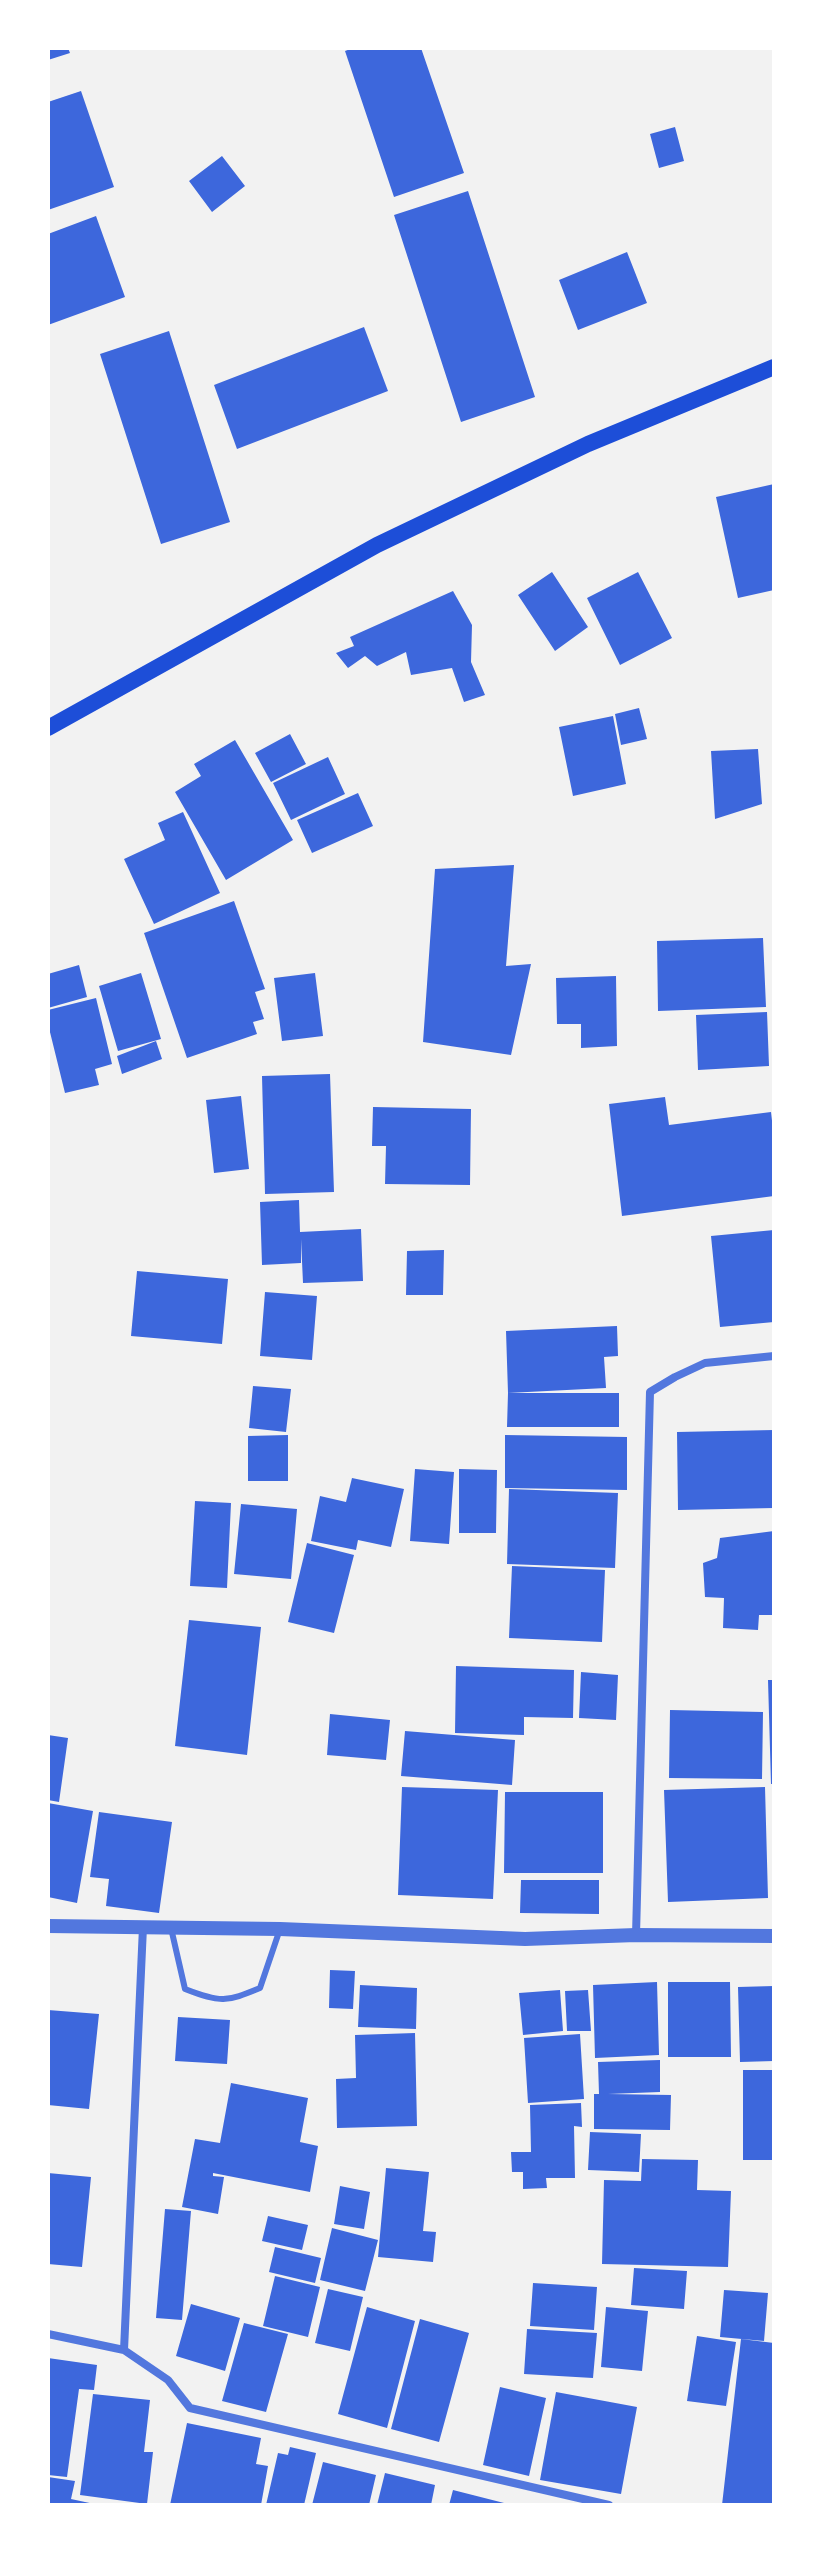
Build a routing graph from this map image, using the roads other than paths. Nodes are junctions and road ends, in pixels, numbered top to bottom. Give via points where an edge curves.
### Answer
1 (774, 367) edge
2 (48, 728) edge
3 (774, 1356) edge
4 (48, 1926) edge
5 (143, 1927) junction
6 (171, 1928) junction
7 (280, 1929) junction
8 (636, 1935) junction
9 (774, 1936) edge
10 (48, 2334) edge
11 (124, 2350) junction
12 (609, 2505) edge

1 - 2 main road via 588,444 377,545
3 - 8 street via 705,1363 650,1392
4 - 5 street
5 - 6 street
5 - 11 street
6 - 7 street
6 - 7 lane via 185,1989 230,2000 260,1988
7 - 8 street via 525,1939
8 - 9 street
10 - 11 street
11 - 12 street via 168,2380 190,2408

